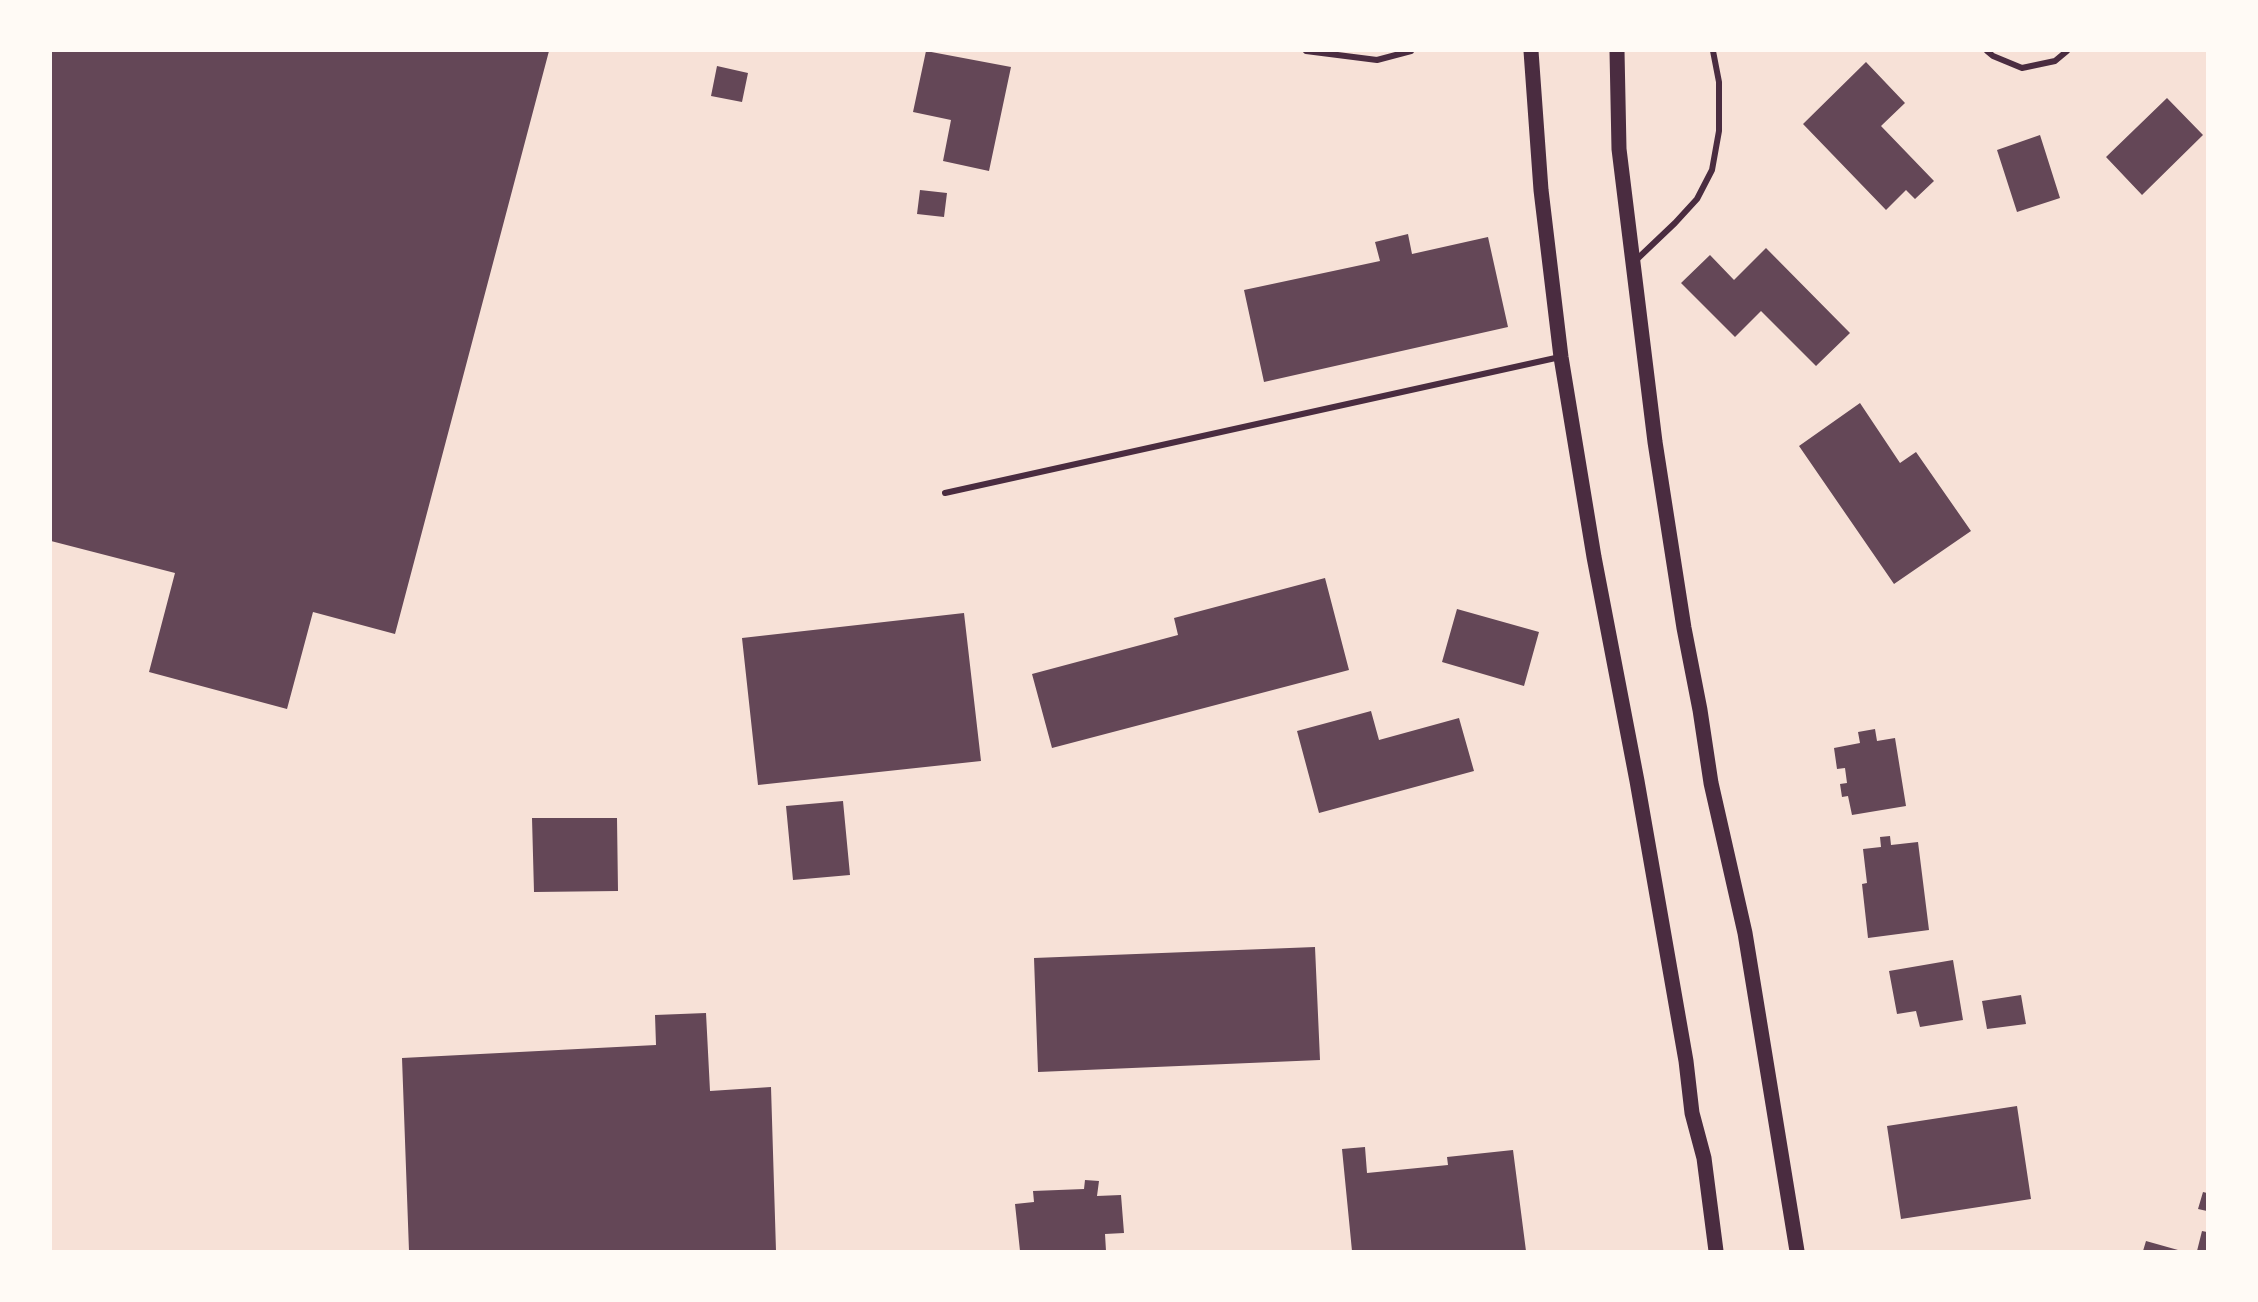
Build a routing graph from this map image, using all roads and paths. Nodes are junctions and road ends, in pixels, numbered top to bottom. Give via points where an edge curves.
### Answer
1 (1306, 51) edge
2 (1412, 51) edge
3 (1532, 51) edge
4 (1617, 51) edge
5 (1713, 51) edge
6 (1987, 51) edge
7 (2067, 51) edge
8 (1634, 262) junction
9 (1561, 357) junction
10 (945, 493) dead end
11 (1716, 1251) edge
12 (1797, 1251) edge

1 - 2 street via 1377,60
3 - 9 main road via 1541,190
4 - 8 main road via 1619,149
5 - 8 street via 1719,82 1719,131 1713,170 1697,199
6 - 7 street via 2022,68 2055,61
8 - 12 main road via 1655,442 1684,628 1711,783 1745,933
9 - 10 street
9 - 11 main road via 1692,1113 1704,1158

